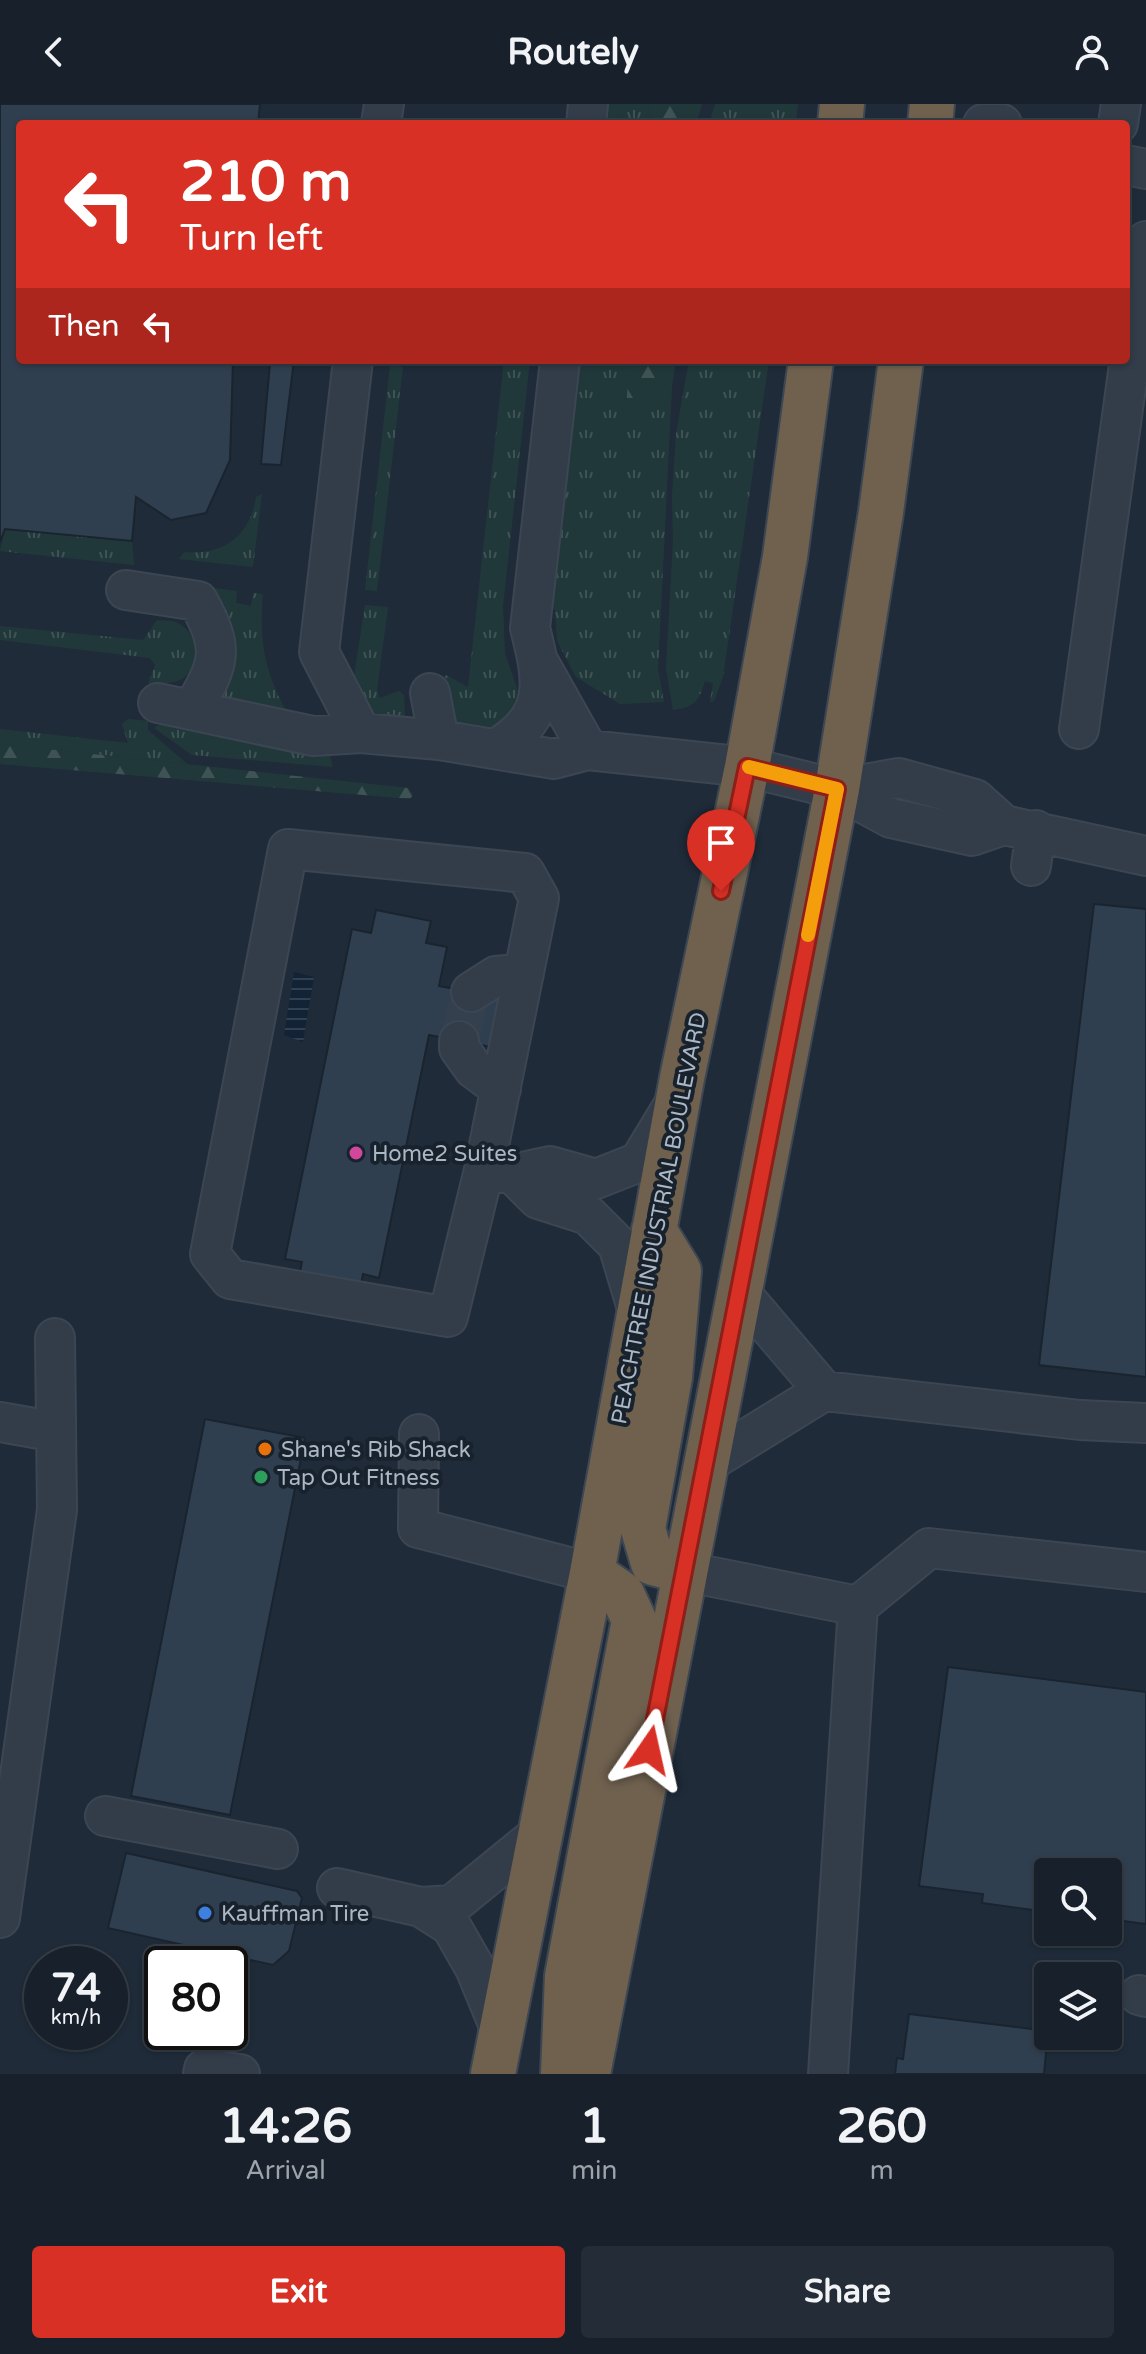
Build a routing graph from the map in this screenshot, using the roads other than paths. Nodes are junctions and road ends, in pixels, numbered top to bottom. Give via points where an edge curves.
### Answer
1 (1146, 241) edge
2 (1130, 358) edge
3 (353, 364) edge
4 (560, 364) edge
5 (810, 364) edge
6 (900, 364) edge
7 (1129, 364) edge
8 (126, 590) dead end
9 (538, 661) junction
10 (430, 693) dead end
11 (1079, 729) dead end
12 (361, 733) junction
13 (439, 740) junction
14 (496, 749) junction
15 (588, 750) junction
16 (747, 767) junction
17 (837, 789) junction
18 (1146, 856) edge
19 (524, 973) junction
20 (471, 992) dead end
21 (459, 1041) dead end
22 (501, 1089) junction
23 (679, 1097) junction
24 (499, 1172) junction
25 (654, 1230) junction
26 (738, 1290) junction
27 (639, 1315) junction
28 (55, 1338) dead end
29 (824, 1391) junction
30 (0, 1422) edge
31 (1146, 1423) edge
32 (56, 1432) junction
33 (419, 1434) dead end
34 (704, 1465) junction
35 (683, 1571) junction
36 (1146, 1572) edge
37 (592, 1573) junction
38 (858, 1606) junction
39 (105, 1816) dead end
40 (539, 1834) junction
41 (278, 1849) dead end
42 (337, 1888) dead end
43 (421, 1907) junction
44 (0, 1918) edge
45 (501, 2031) junction
46 (203, 2074) edge
47 (240, 2074) edge
48 (493, 2074) edge
49 (563, 2074) edge
50 (588, 2074) edge
51 (828, 2074) edge

1 - 2 street
3 - 12 street via 319,652
4 - 9 street via 530,628
5 - 16 highway, PEACHTREE INDUSTRIAL BOULEVARD via 785,557
6 - 17 highway
7 - 11 street
8 - 12 street via 198,601 219,647 214,672 176,706 313,736
9 - 14 street via 540,700 531,720
9 - 15 street
10 - 13 street
12 - 13 street
13 - 14 street
14 - 15 street via 554,759
15 - 16 street
16 - 17 street
16 - 23 highway, PEACHTREE INDUSTRIAL BOULEVARD
17 - 18 street via 899,778 975,799 1024,840
17 - 26 highway
19 - 20 street via 496,976
19 - 22 street
19 - 24 street via 539,898 525,873 288,849 210,1254 230,1279 448,1317
21 - 22 street via 474,1069
22 - 24 street
23 - 24 street via 639,1162 596,1179 550,1166
23 - 25 highway, PEACHTREE INDUSTRIAL BOULEVARD
24 - 27 street via 538,1199 588,1215 618,1245
25 - 27 highway, PEACHTREE INDUSTRIAL BOULEVARD
25 - 35 highway via 679,1271 670,1377 643,1529 653,1563
26 - 29 street
26 - 34 highway
27 - 37 highway, PEACHTREE INDUSTRIAL BOULEVARD
28 - 32 street
29 - 31 street
29 - 34 street
30 - 32 street
32 - 44 street via 57,1510
33 - 37 street via 418,1528
34 - 35 highway
35 - 38 street
35 - 50 highway
36 - 38 street via 929,1548
37 - 40 highway, PEACHTREE INDUSTRIAL BOULEVARD
37 - 49 highway via 622,1594 634,1620 567,1976
38 - 51 street
39 - 41 street
40 - 43 street via 452,1905
40 - 45 highway, PEACHTREE INDUSTRIAL BOULEVARD
42 - 43 street
43 - 45 street via 451,1926
45 - 48 highway, PEACHTREE INDUSTRIAL BOULEVARD
46 - 47 street via 204,2069

